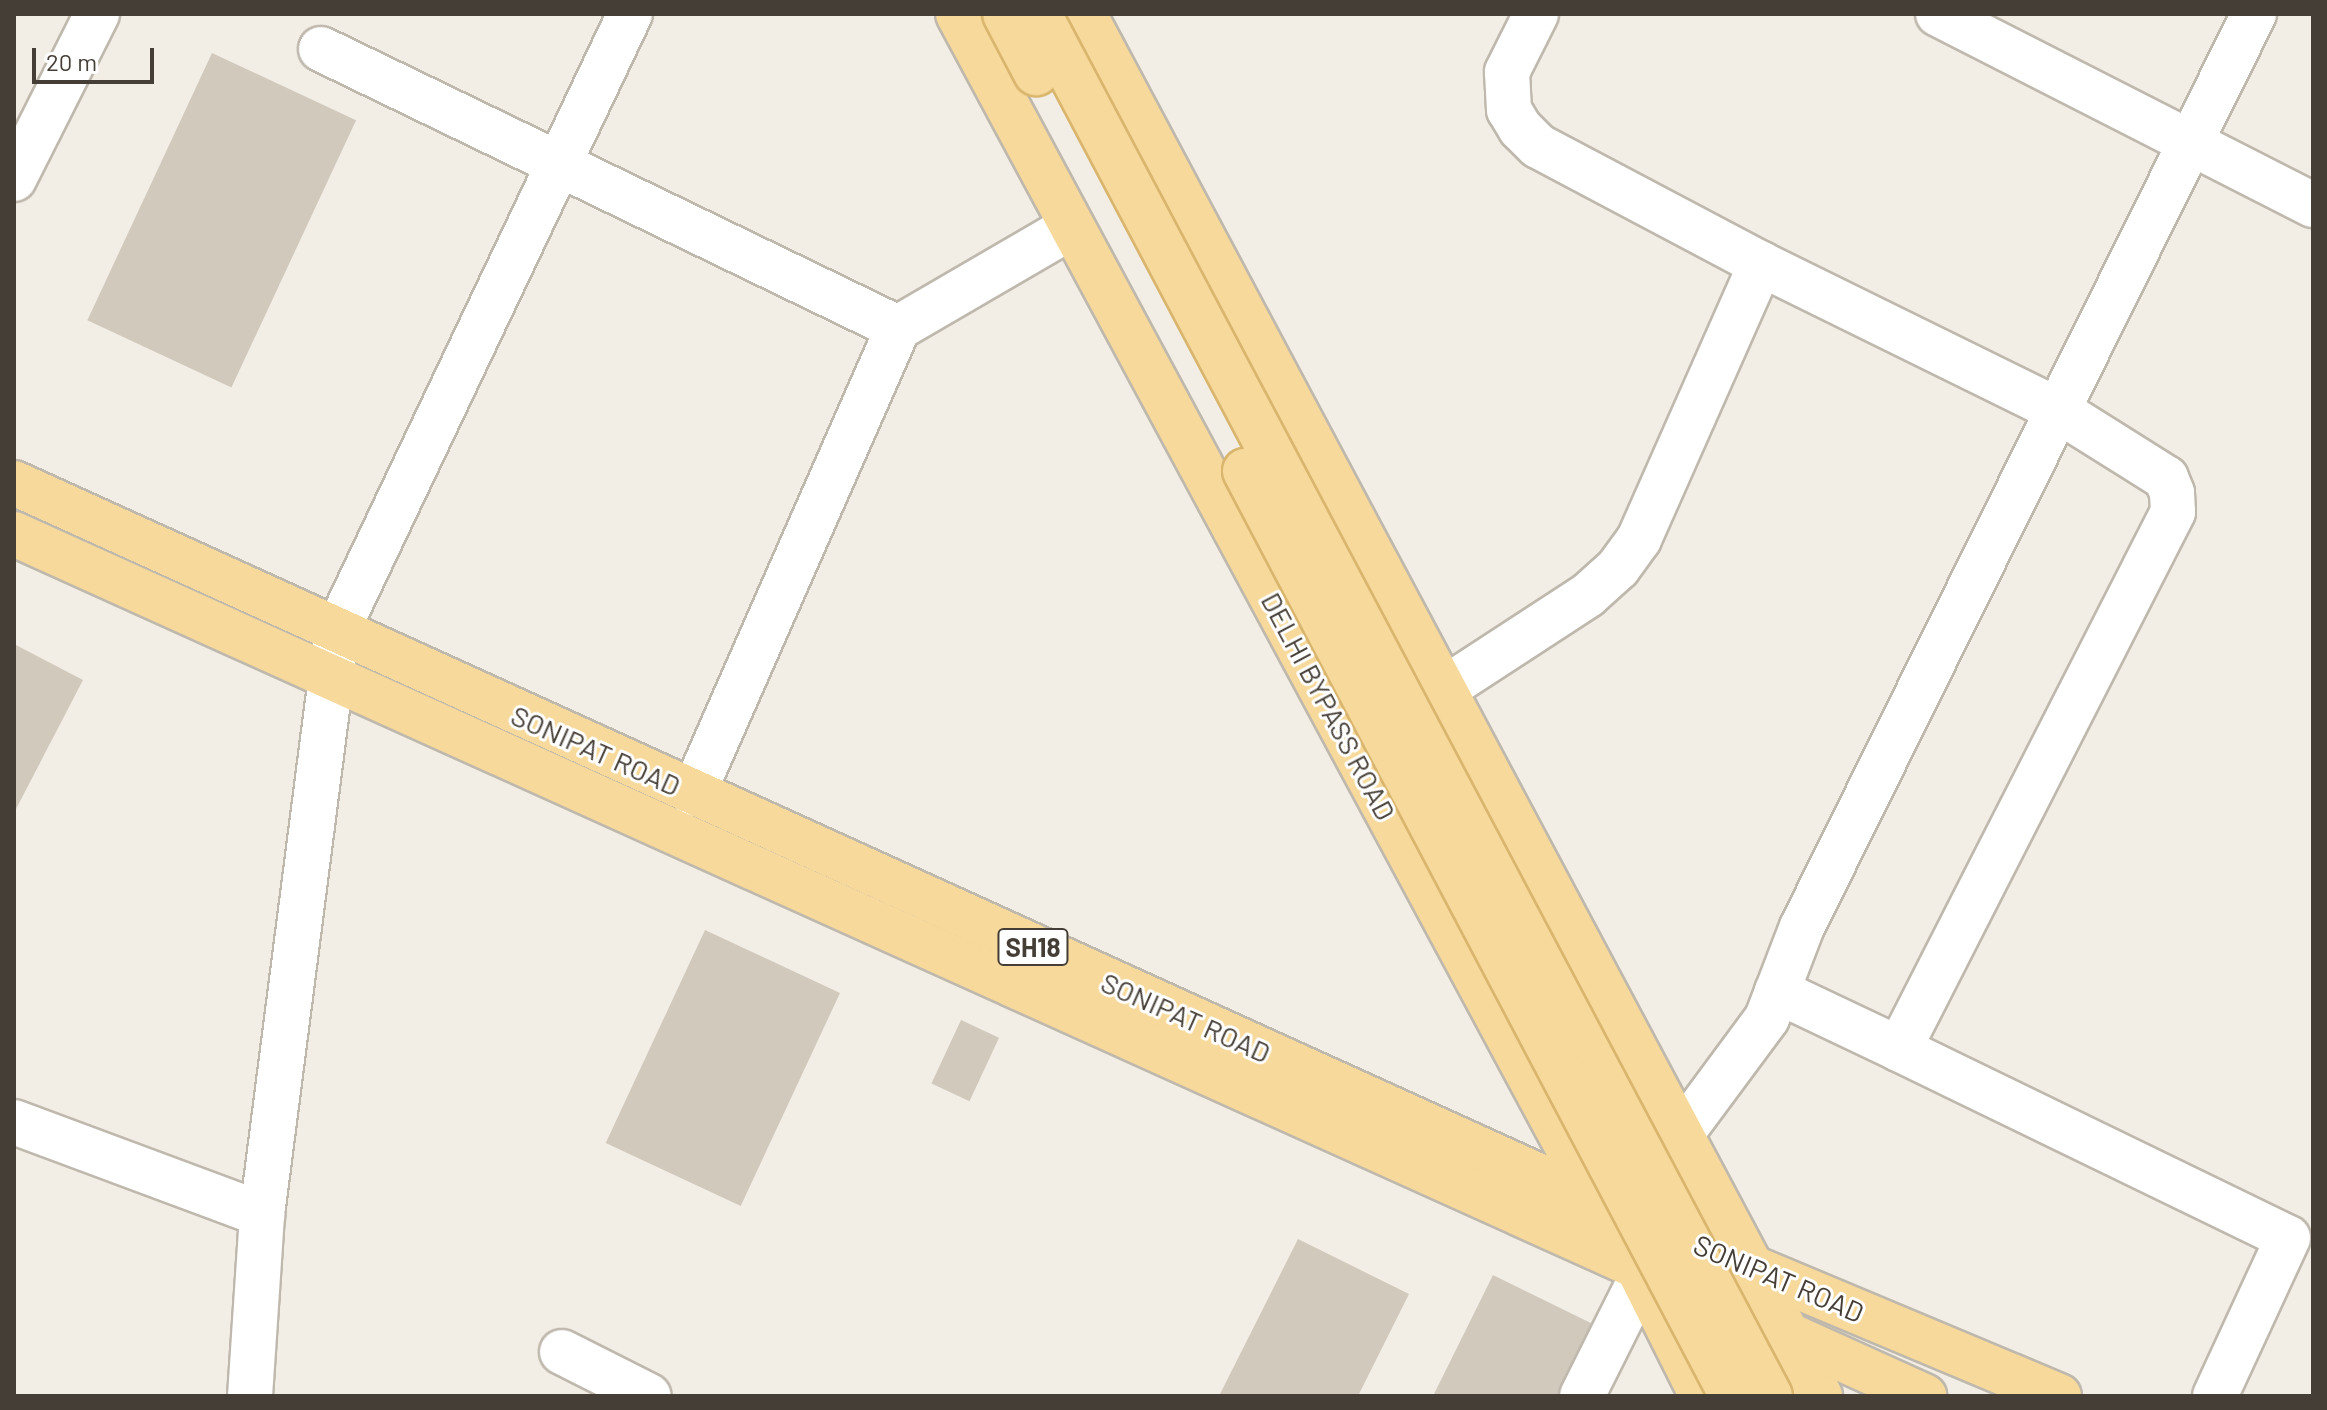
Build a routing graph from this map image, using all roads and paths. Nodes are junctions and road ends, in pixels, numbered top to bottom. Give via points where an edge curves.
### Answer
1 (97, 14) edge
2 (630, 14) edge
3 (958, 14) edge
4 (1005, 14) edge
5 (1039, 14) edge
6 (1084, 14) edge
7 (1536, 14) edge
8 (1938, 14) edge
9 (2254, 14) edge
10 (321, 49) dead end
11 (2184, 144) junction
12 (558, 165) junction
13 (14, 179) edge
14 (2313, 205) edge
15 (1070, 228) junction
16 (1761, 264) junction
17 (898, 328) junction
18 (2056, 409) junction
19 (14, 483) edge
20 (14, 534) edge
21 (337, 631) junction
22 (326, 678) junction
23 (1447, 687) junction
24 (693, 794) junction
25 (1777, 991) junction
26 (1899, 1049) junction
27 (14, 1122) edge
28 (1682, 1133) junction
29 (1596, 1202) junction
30 (262, 1214) junction
31 (2300, 1244) edge
32 (1747, 1265) junction
33 (1643, 1274) junction
34 (1789, 1334) junction
35 (562, 1352) dead end
36 (250, 1396) edge
37 (649, 1396) edge
38 (1582, 1396) edge
39 (1702, 1396) edge
40 (1732, 1396) edge
41 (1770, 1396) edge
42 (1820, 1396) edge
43 (1924, 1396) edge
44 (2059, 1396) edge
45 (2215, 1396) edge

1 - 13 street
2 - 12 street
3 - 15 main road, DELHI BYPASS ROAD
4 - 40 main road, bridge
5 - 41 main road, bridge
6 - 23 main road
7 - 16 street via 1507,72 1509,110 1520,128 1538,146
8 - 11 street
9 - 11 street
10 - 12 street
11 - 14 street
11 - 18 street
12 - 17 street
12 - 21 street
15 - 17 street
15 - 29 main road, DELHI BYPASS ROAD
16 - 18 street
16 - 23 street via 1639,539 1618,568 1588,595
17 - 24 street
18 - 25 street via 1802,927
18 - 26 street via 2166,478 2173,512
19 - 21 main road, SONIPAT ROAD / SH18
20 - 22 main road, SONIPAT ROAD / SH18
21 - 22 street
21 - 24 main road, SONIPAT ROAD / SH18
22 - 30 street
22 - 33 main road, SONIPAT ROAD / SH18 via 1333,1126
23 - 28 main road
24 - 29 main road, SONIPAT ROAD / SH18
25 - 26 street
25 - 28 street via 1767,1018
26 - 31 street
27 - 30 street
28 - 32 main road
29 - 32 main road, SONIPAT ROAD / SH18
29 - 33 main road, DELHI BYPASS ROAD
30 - 36 street
31 - 45 street
32 - 34 main road
32 - 44 main road, SONIPAT ROAD / SH18
33 - 34 main road, SONIPAT ROAD / SH18
33 - 38 street
33 - 39 main road, DELHI BYPASS ROAD
34 - 42 main road
34 - 43 main road, SONIPAT ROAD / SH18
35 - 37 street

